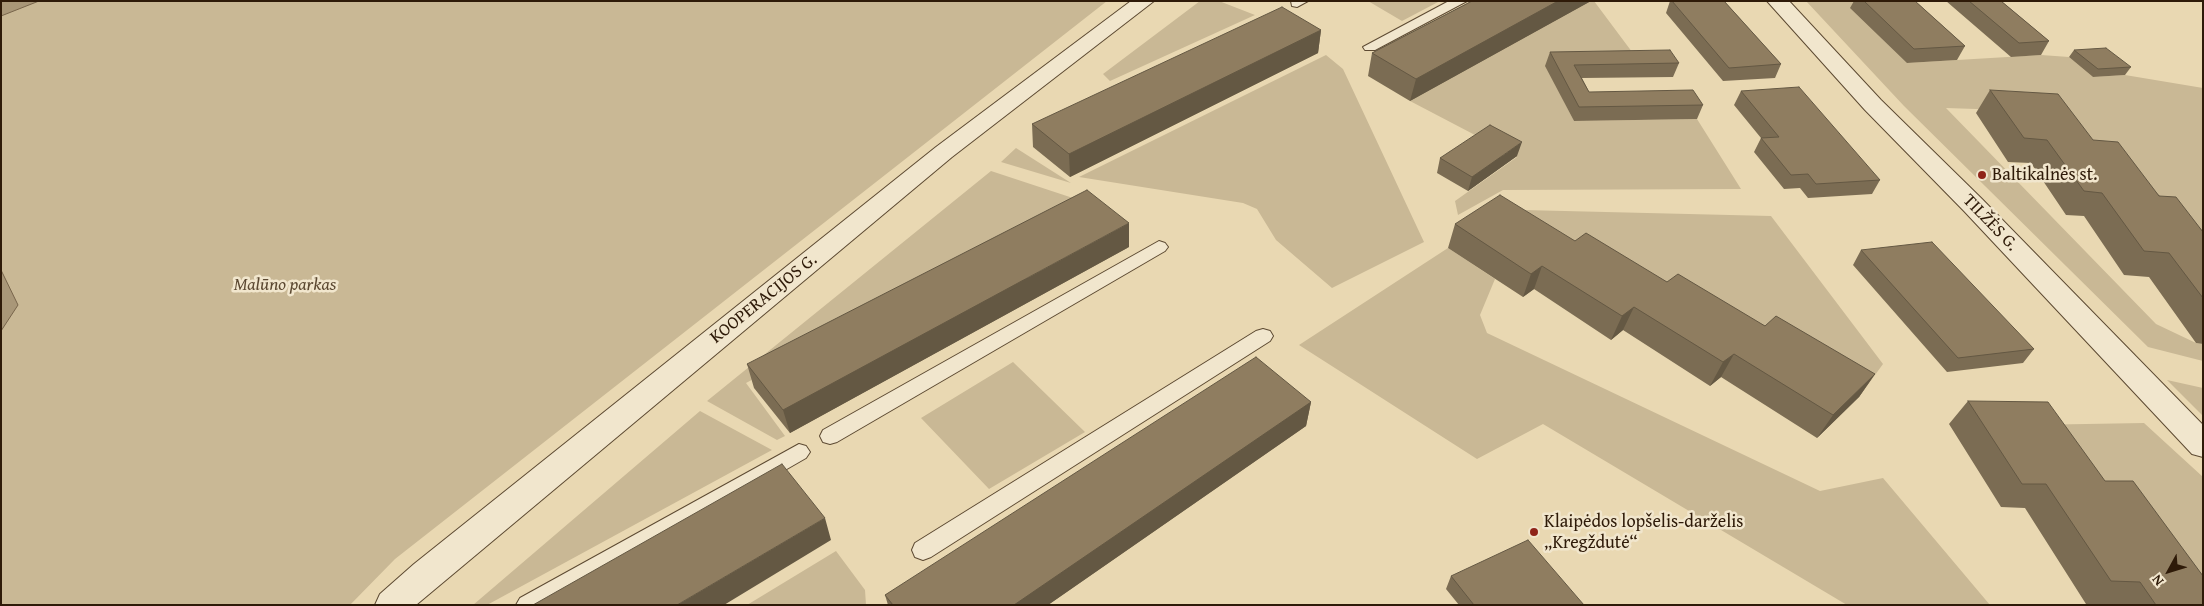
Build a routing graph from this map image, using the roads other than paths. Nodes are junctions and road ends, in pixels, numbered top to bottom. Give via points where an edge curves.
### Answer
1 (1144, 1) edge
2 (1460, 1) edge
3 (1777, 1) edge
4 (1370, 47) dead end
5 (1159, 247) dead end
6 (1263, 336) dead end
7 (830, 436) dead end
8 (2203, 445) edge
9 (799, 452) dead end
10 (923, 550) dead end
11 (392, 605) edge
12 (528, 605) edge

1 - 11 street, KOOPERACIJOS G. via 944,152
2 - 4 lane
3 - 8 street, TILŽĖS G. via 1873,105
5 - 7 lane
6 - 10 lane
9 - 12 lane

